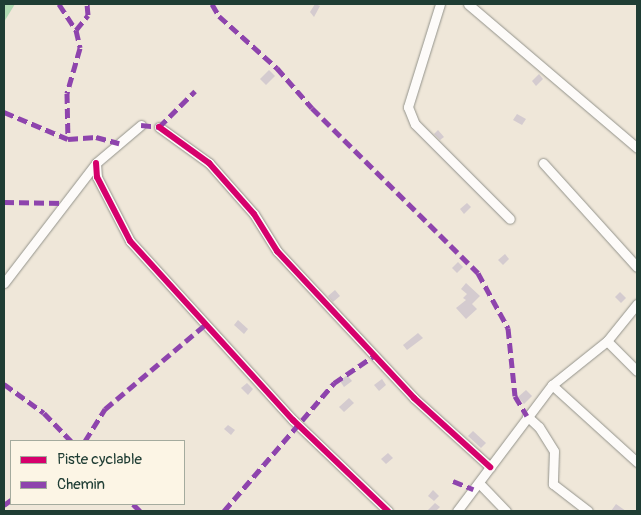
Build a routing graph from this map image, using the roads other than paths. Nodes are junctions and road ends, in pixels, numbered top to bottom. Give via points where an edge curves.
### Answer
1 (440, 4) edge
2 (468, 4) edge
3 (141, 125) dead end
4 (159, 127) dead end
5 (637, 148) edge
6 (96, 163) junction
7 (543, 163) dead end
8 (510, 219) dead end
9 (637, 267) edge
10 (4, 283) edge
11 (637, 304) edge
12 (607, 341) junction
13 (637, 371) edge
14 (552, 386) junction
15 (527, 416) junction
16 (637, 462) edge
17 (490, 467) junction
18 (478, 482) junction
19 (388, 511) edge
20 (457, 511) edge
21 (506, 511) edge
22 (588, 511) edge

1 - 8 street via 408,107 414,124
2 - 5 street
3 - 6 street
4 - 17 street via 209,163 254,214 277,251 414,398
6 - 10 street
6 - 19 street via 97,177 130,241 293,420
7 - 9 street
11 - 12 street
12 - 13 street
12 - 14 street
14 - 15 street
14 - 16 street
15 - 17 street
15 - 22 street via 539,427 554,451 553,484
17 - 18 street
18 - 20 street
18 - 21 street

